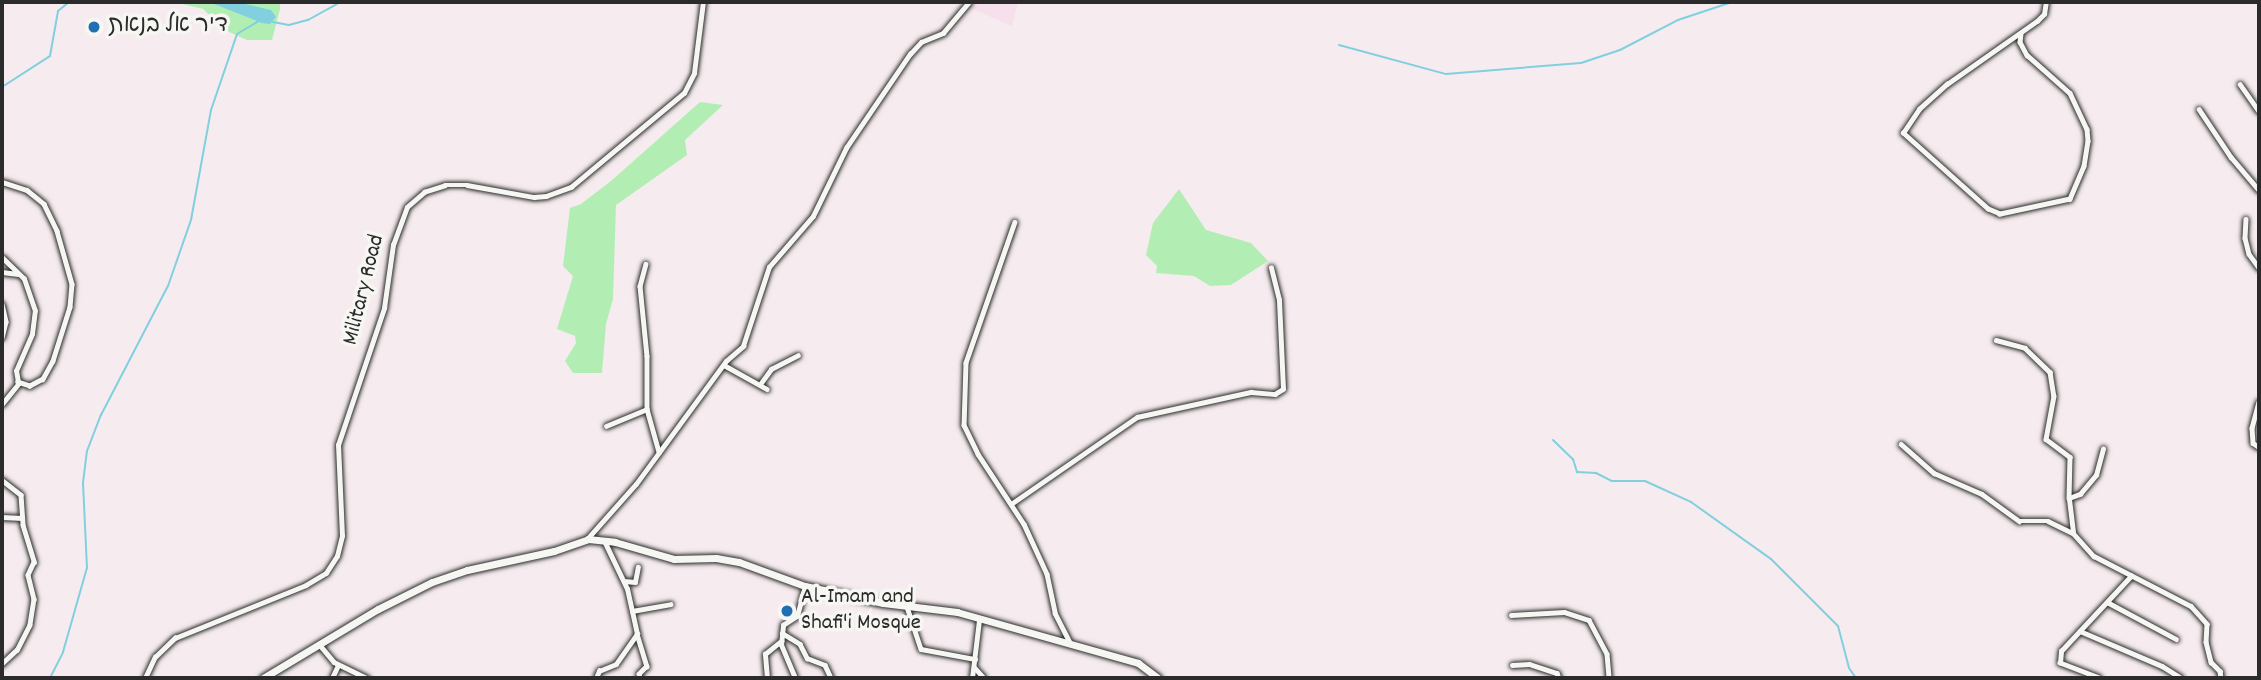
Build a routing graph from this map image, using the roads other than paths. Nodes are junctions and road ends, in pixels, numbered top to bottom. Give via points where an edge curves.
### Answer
1 (703, 2) edge
2 (969, 2) edge
3 (2046, 2) edge
4 (2021, 34) junction
5 (2240, 84) dead end
6 (2199, 109) dead end
7 (2259, 111) edge
8 (2, 182) edge
9 (2259, 190) edge
10 (2246, 219) dead end
11 (1015, 222) dead end
12 (2, 258) edge
13 (646, 264) dead end
14 (1271, 268) dead end
15 (2259, 268) edge
16 (2, 271) edge
17 (24, 279) junction
18 (2, 304) edge
19 (2, 338) edge
20 (1996, 340) dead end
21 (798, 355) dead end
22 (724, 365) junction
23 (19, 383) junction
24 (761, 384) junction
25 (767, 389) dead end
26 (2259, 402) edge
27 (2, 404) edge
28 (646, 409) junction
29 (606, 426) dead end
30 (1901, 444) dead end
31 (2259, 447) edge
32 (2103, 449) dead end
33 (659, 453) junction
34 (2, 480) edge
35 (2069, 498) junction
36 (1011, 504) junction
37 (2, 517) edge
38 (22, 517) junction
39 (2073, 533) junction
40 (588, 539) junction
41 (603, 540) junction
42 (638, 567) dead end
43 (2131, 576) junction
44 (623, 581) junction
45 (805, 586) junction
46 (2109, 603) junction
47 (670, 604) dead end
48 (906, 606) junction
49 (632, 611) junction
50 (1511, 615) dead end
51 (979, 620) junction
52 (2080, 631) junction
53 (782, 633) junction
54 (637, 634) junction
55 (2176, 639) dead end
56 (781, 640) junction
57 (1070, 642) junction
58 (318, 644) junction
59 (975, 659) junction
60 (2, 664) edge
61 (338, 664) junction
62 (1512, 665) dead end
63 (974, 667) junction
64 (145, 678) edge
65 (263, 678) edge
66 (332, 678) edge
67 (367, 678) edge
68 (596, 678) edge
69 (640, 678) edge
70 (767, 678) edge
71 (795, 678) edge
72 (831, 678) edge
73 (972, 678) edge
74 (984, 678) edge
75 (1158, 678) edge
76 (1559, 678) edge
77 (1609, 678) edge
78 (2099, 678) edge
79 (2181, 678) edge
80 (2221, 678) edge

1 - 64 street, Military Road via 694,73 684,93 570,187 534,197 445,185 425,192 407,207 393,245 384,308 338,445 342,536 337,556 326,573 306,585 175,638 155,657
2 - 22 street via 944,32 921,42 910,54 846,148 813,216 769,267 743,346
3 - 4 street via 2044,14
4 - 4 street via 1947,84 1919,109 1903,133 1988,209 2000,214 2070,199 2084,166 2088,141 2070,93 2027,55
5 - 7 street
6 - 9 street
8 - 23 street via 27,190 44,204 72,284 68,318 50,369 34,385
10 - 15 street via 2249,254
11 - 36 street via 966,363 964,425
12 - 16 street
12 - 17 street
13 - 28 street via 639,286 647,356
14 - 36 street via 1279,300 1283,389 1137,417
16 - 17 street
17 - 23 street via 35,321 16,371
18 - 19 street via 6,322
20 - 35 street via 2025,348 2050,372 2054,396 2046,439 2070,457
21 - 24 street via 771,369
22 - 24 street
22 - 33 street
23 - 27 street
24 - 25 street
26 - 31 street via 2252,435
28 - 29 street
28 - 33 street
30 - 39 street via 1934,473 1982,494 2019,521 2048,521
32 - 35 street via 2096,475 2080,494
33 - 40 street
34 - 38 street via 21,495
35 - 39 street
36 - 57 street via 1047,574 1055,613
37 - 38 street
38 - 60 street via 34,556 28,575 34,608 22,643
39 - 43 street via 2095,556
40 - 41 street
40 - 58 street via 432,582
41 - 44 street
41 - 45 street via 674,559 739,562
42 - 44 street via 635,582
43 - 46 street
43 - 80 street via 2191,606 2207,624 2211,662
44 - 49 street
45 - 48 street
45 - 53 street via 797,616 783,625
46 - 52 street
46 - 55 street
47 - 49 street
48 - 51 street via 957,612
48 - 59 street via 921,649
49 - 54 street
50 - 77 street via 1564,612 1589,620 1607,654
51 - 57 street
51 - 59 street
52 - 78 street via 2061,651 2060,663
52 - 79 street
53 - 56 street
53 - 72 street via 800,644 807,657 825,665
54 - 68 street via 616,664 599,671
54 - 69 street via 647,666
56 - 70 street via 765,654
56 - 71 street
57 - 75 street via 1138,663
58 - 61 street
58 - 65 street
59 - 63 street
61 - 66 street
61 - 67 street
62 - 76 street via 1529,664 1557,673
63 - 73 street
63 - 74 street

